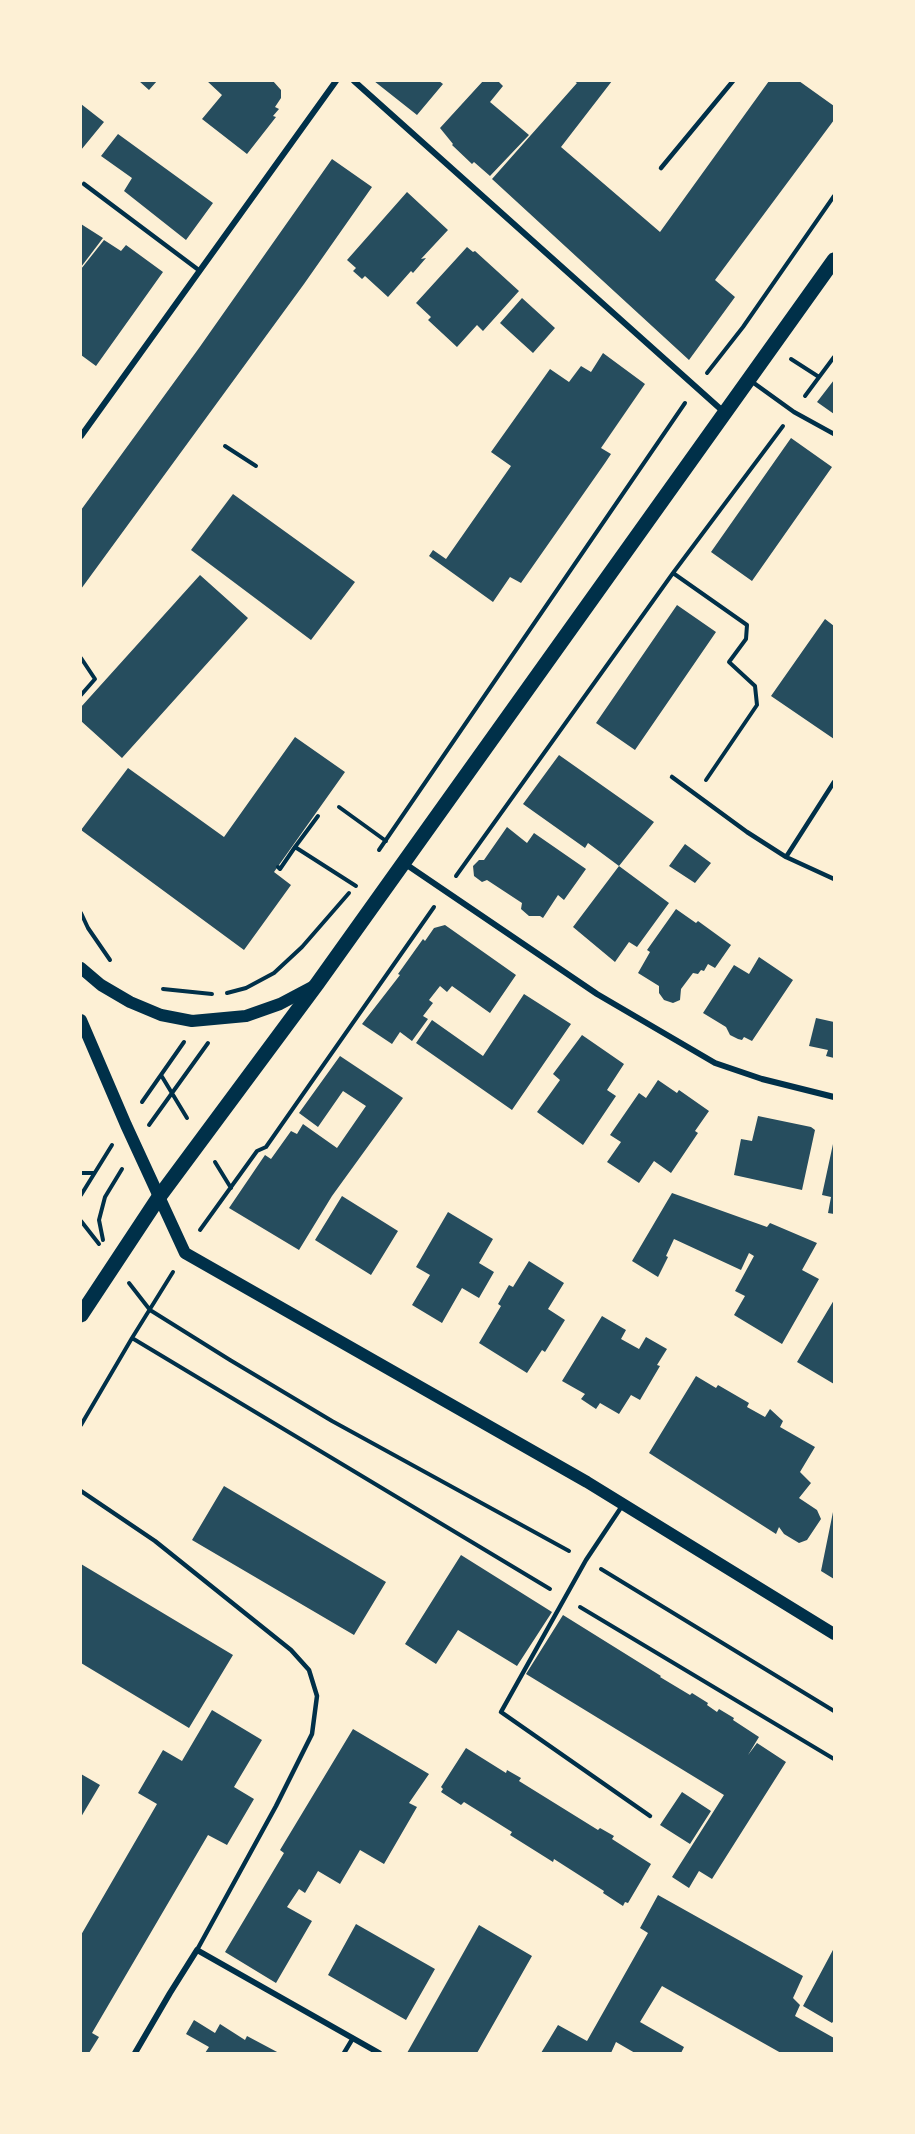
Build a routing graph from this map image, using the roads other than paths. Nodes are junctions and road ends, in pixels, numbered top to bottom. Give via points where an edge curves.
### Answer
1 (336, 81) edge
2 (354, 81) edge
3 (733, 81) edge
4 (661, 168) dead end
5 (84, 184) dead end
6 (834, 260) edge
7 (200, 271) junction
8 (749, 379) junction
9 (725, 413) junction
10 (834, 434) edge
11 (81, 436) edge
12 (672, 777) dead end
13 (834, 782) edge
14 (786, 857) junction
15 (404, 863) junction
16 (834, 879) edge
17 (81, 968) edge
18 (317, 984) junction
19 (81, 1020) edge
20 (834, 1097) edge
21 (159, 1197) junction
22 (81, 1316) edge
23 (81, 1491) edge
24 (623, 1504) junction
25 (834, 1634) edge
26 (650, 1816) dead end
27 (197, 1950) junction
28 (352, 2038) junction
29 (135, 2053) edge
30 (344, 2053) edge
31 (379, 2053) edge

1 - 7 street
2 - 9 street
3 - 4 lane
5 - 7 lane
6 - 8 main road
7 - 11 street
8 - 9 main road
8 - 10 lane via 794,412
9 - 15 main road
12 - 14 lane
13 - 14 lane
14 - 16 lane
15 - 18 main road
15 - 20 street via 597,994 715,1063
17 - 18 main road via 130,1002 161,1015 198,1021 246,1016
18 - 21 main road
19 - 21 main road
21 - 22 main road
21 - 24 main road via 185,1253
23 - 27 lane via 155,1541 291,1650 309,1670 317,1696 312,1734
24 - 25 main road
24 - 26 lane via 586,1560 501,1712
27 - 28 street
27 - 29 street
28 - 30 lane
28 - 31 street

